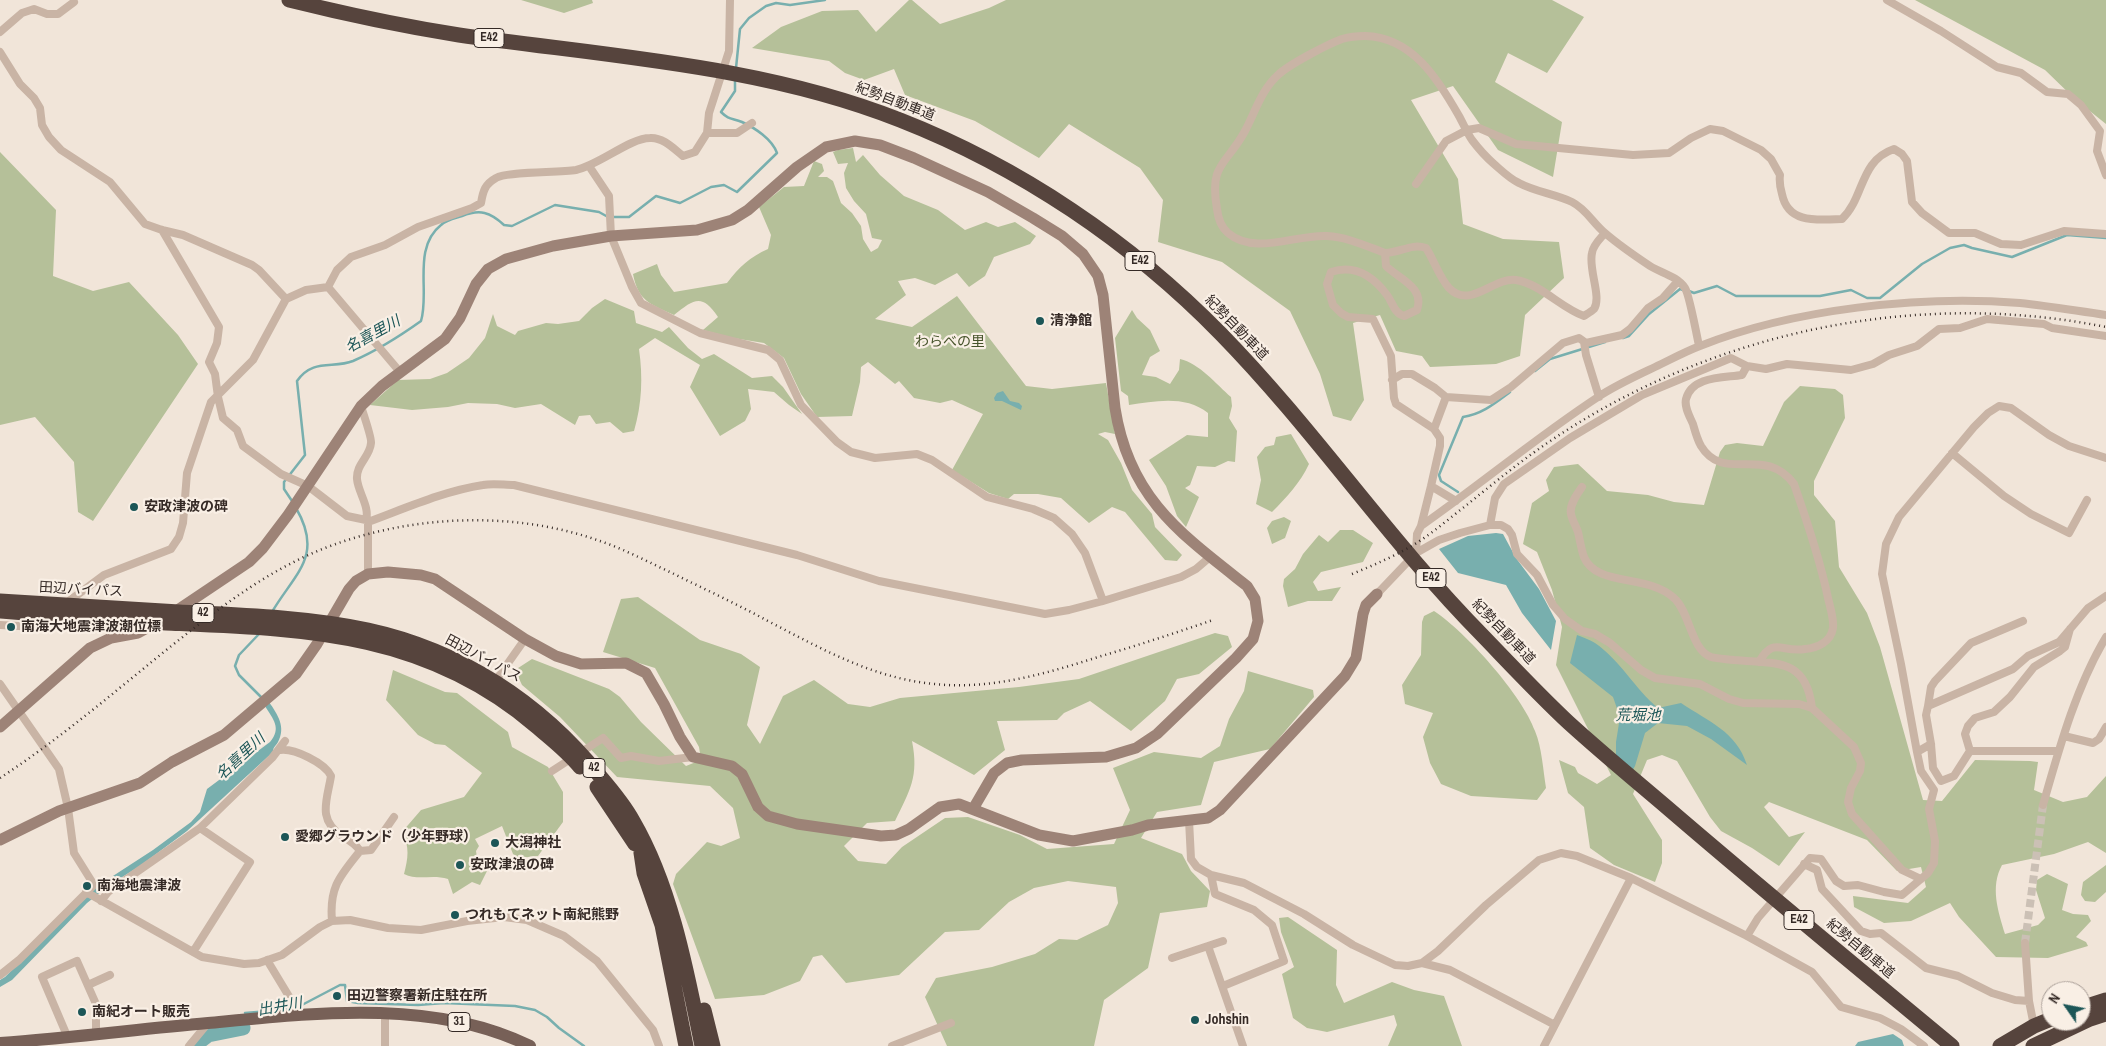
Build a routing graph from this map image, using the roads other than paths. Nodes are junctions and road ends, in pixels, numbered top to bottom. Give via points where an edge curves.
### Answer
1 (289, 0) edge
2 (730, 0) edge
3 (1887, 0) edge
4 (74, 2) dead end
5 (0, 32) edge
6 (0, 52) edge
7 (752, 123) dead end
8 (1467, 130) junction
9 (707, 134) junction
10 (589, 166) junction
11 (2106, 175) edge
12 (1416, 184) dead end
13 (162, 230) junction
14 (611, 230) junction
15 (1605, 233) junction
16 (2106, 234) edge
17 (1385, 252) junction
18 (1678, 281) junction
19 (328, 287) junction
20 (286, 299) junction
21 (2106, 315) edge
22 (2106, 336) edge
23 (1584, 342) junction
24 (1699, 346) junction
25 (1748, 366) junction
26 (400, 372) junction
27 (1392, 380) junction
28 (1446, 397) junction
29 (1599, 397) junction
30 (218, 398) junction
31 (360, 406) junction
32 (1434, 429) junction
33 (1952, 453) junction
34 (2106, 458) edge
35 (308, 486) junction
36 (1431, 486) junction
37 (1582, 487) dead end
38 (2087, 500) dead end
39 (1456, 501) junction
40 (367, 521) junction
41 (1490, 525) junction
42 (1421, 526) junction
43 (1416, 552) junction
44 (1210, 557) junction
45 (368, 574) junction
46 (1377, 594) joint
47 (2106, 596) edge
48 (0, 601) edge
49 (1103, 602) junction
50 (0, 611) edge
51 (2023, 621) dead end
52 (0, 625) edge
53 (2071, 627) junction
54 (2106, 637) edge
55 (525, 639) junction
56 (402, 645) junction
57 (1759, 662) junction
58 (0, 684) edge
59 (492, 686) junction
60 (1928, 706) junction
61 (1812, 708) junction
62 (18, 710) junction
63 (0, 727) edge
64 (2106, 727) edge
65 (2064, 736) junction
66 (286, 741) dead end
67 (1931, 744) junction
68 (280, 750) junction
69 (1970, 751) junction
70 (2058, 751) junction
71 (1917, 752) junction
72 (693, 757) junction
73 (552, 771) dead end
74 (2043, 805) tunnel mouth
75 (68, 808) junction
76 (973, 809) junction
77 (394, 817) dead end
78 (633, 820) junction
79 (1189, 820) junction
80 (200, 828) junction
81 (0, 840) edge
82 (360, 851) junction
83 (641, 853) junction
84 (1801, 867) junction
85 (1211, 876) junction
86 (1631, 878) junction
87 (1921, 879) junction
88 (87, 893) junction
89 (100, 900) junction
90 (332, 921) junction
91 (1747, 936) junction
92 (1222, 941) dead end
93 (2025, 943) tunnel mouth
94 (1208, 946) junction
95 (193, 952) junction
96 (1172, 958) dead end
97 (268, 960) junction
98 (1422, 963) junction
99 (0, 975) edge
100 (110, 976) dead end
101 (684, 978) junction
102 (88, 985) junction
103 (1223, 986) junction
104 (2106, 1000) edge
105 (2029, 1001) junction
106 (2091, 1005) edge
107 (293, 1009) junction
108 (385, 1013) junction
109 (2106, 1014) edge
110 (208, 1023) junction
111 (952, 1023) dead end
112 (2041, 1023) edge
113 (1555, 1025) junction
114 (2034, 1026) junction
115 (96, 1034) junction
116 (68, 1038) junction
117 (0, 1043) edge
118 (2040, 1044) edge
119 (189, 1046) edge
120 (385, 1046) edge
121 (530, 1046) edge
122 (660, 1046) edge
123 (686, 1046) edge
124 (695, 1046) edge
125 (702, 1046) edge
126 (713, 1046) edge
127 (892, 1046) edge
128 (1243, 1046) edge
129 (1544, 1046) edge
130 (1924, 1046) edge
131 (1952, 1046) edge
132 (2000, 1046) edge

1 - 131 highway, 紀勢自動車道 / E42 via 361,18 690,66 806,90 899,120 993,163 1036,188 1124,248 1189,302 1224,337 1466,618 1567,721 1762,889
2 - 9 street via 729,51 709,114
3 - 11 street via 1997,67 2021,73 2047,92 2068,94 2100,130 2097,151
4 - 5 street via 58,14 34,9 22,13
6 - 13 street via 40,108 42,125 49,137 62,150 110,182 145,224
7 - 9 street via 742,131
8 - 12 street via 1446,141
8 - 15 street via 1471,139 1518,183 1583,208
8 - 16 street via 1478,128 1516,144 1633,155 1669,153 1710,129 1724,131 1761,150 1771,159 1780,174 1784,204 1795,216 1816,220 1842,220 1855,203 1869,168 1884,153 1894,149 1906,161 1912,202 1949,233 1975,233 2001,244 2021,245 2064,231
8 - 17 street via 1429,69 1412,52 1384,38 1344,38 1280,73 1268,85 1244,134 1219,166 1215,177 1220,224 1236,238 1248,242 1270,243 1302,236 1326,236 1343,238
9 - 10 street via 695,152 683,156 664,141 650,138
10 - 14 street via 610,196
10 - 19 street via 497,176 483,188 481,202 351,257
13 - 20 street via 183,235 252,265
13 - 30 street via 218,327 217,343 209,362 215,374
14 - 26 street via 506,259 488,268 445,339
14 - 44 street via 697,230 732,220 826,147 855,141 897,152 988,192 1062,236 1083,254 1098,276 1118,426 1129,459 1145,490 1166,518
14 - 49 street via 641,303 700,333 768,350 780,360 801,405 851,452 875,458 917,454 932,460 987,497 1054,518 1072,534 1085,553
15 - 17 street via 1591,254 1592,280 1598,298 1594,309 1584,316 1515,280 1502,282 1471,296 1458,294 1444,282 1426,248 1417,245
15 - 18 street via 1652,267
17 - 27 street via 1386,266 1418,294 1417,310 1412,314 1398,314 1387,295 1370,278 1355,270 1344,268 1331,272 1327,284 1333,305 1340,314 1373,319 1391,356
18 - 23 street via 1622,335
18 - 24 street via 1686,289
19 - 20 street via 306,290
19 - 26 street
20 - 30 street via 253,360
21 - 24 street via 2019,303 1925,302 1819,315 1759,327
22 - 25 street via 2044,324 1987,319 1960,328 1939,329 1917,346 1851,370 1787,364 1766,369
23 - 28 street via 1579,338 1563,342 1491,400
23 - 29 street
24 - 29 street
25 - 41 street via 1731,358 1642,395 1600,419 1504,484 1495,498
25 - 57 street via 1742,375 1700,382 1690,390 1685,400 1687,409 1701,446 1715,461 1727,465 1761,463 1789,476 1822,568 1833,630 1824,644 1795,651 1774,646 1766,650
26 - 31 street
27 - 28 street via 1402,374 1412,374
27 - 32 street via 1396,404
28 - 32 street
29 - 39 street via 1509,459
30 - 35 street via 224,418 237,430 244,446 281,474
30 - 52 street via 211,402 206,413 187,473 183,523 171,549 104,575 69,599 46,625
31 - 35 street
31 - 40 street via 372,442 358,468 357,478
32 - 36 street via 1440,438 1440,446
33 - 34 street via 1988,412 1999,406 2011,408 2049,436 2069,446
33 - 38 street via 2004,496 2070,533
33 - 71 street via 1899,517 1886,544 1882,574
35 - 40 street via 346,516
35 - 62 street via 249,562 151,628 111,638 90,648
36 - 39 street
36 - 42 street
37 - 57 street via 1570,513 1584,558 1593,571 1637,581 1672,596 1681,605 1700,649 1711,657
39 - 42 street
40 - 45 street
40 - 49 street via 485,484 514,485 797,555 879,581 1014,609 1045,614
41 - 43 street via 1440,540
41 - 61 street via 1508,528 1516,554 1537,575 1565,620 1582,631 1595,634 1655,678 1700,684 1743,703 1799,704
42 - 43 street
43 - 46 street
44 - 49 street via 1181,577
44 - 76 street via 1247,586 1255,599 1258,621 1253,638 1236,658 1157,734 1136,748 1106,757 1007,763 994,773
45 - 55 street via 388,572 435,579
45 - 75 street via 349,589 296,674 224,735 140,783
46 - 79 street via 1366,605 1356,658 1345,676 1220,810 1208,818
47 - 53 street via 2088,608
48 - 56 highway, 田辺バイパス / 42 via 262,616 336,624 370,631
50 - 56 highway, 田辺バイパス / 42 via 281,628
51 - 60 street via 1971,643 1935,681
53 - 60 street via 2059,642 2028,656 2013,670
53 - 69 street via 2065,647 2034,667 2010,698 1994,712 1974,718 1965,734
54 - 65 street via 2092,660
55 - 59 street
55 - 72 street via 569,661 580,664 626,663 646,673
56 - 59 highway, 田辺バイパス / 42 via 446,668
57 - 61 street via 1788,666 1802,675 1810,691
58 - 62 street
59 - 78 highway, 田辺バイパス / 42 via 534,708 572,742
59 - 83 highway, 田辺バイパス / 42 via 570,756 600,790
60 - 67 street via 1926,715
61 - 87 street via 1854,747 1861,763 1848,802 1852,814 1902,870
62 - 63 street
62 - 75 street via 59,768
64 - 65 street via 2093,743
65 - 70 street
66 - 68 street
67 - 69 street via 1933,768 1941,781 1954,776
67 - 71 street
68 - 80 street
68 - 82 street via 295,752 328,770 331,776 326,819
69 - 70 street
70 - 74 street
71 - 87 street via 1921,771 1934,790 1929,810 1935,842 1934,864
72 - 73 street via 659,760 632,756 621,758 603,738
72 - 76 street via 732,766 742,774 758,807 768,816 797,824 896,836 940,807 959,804
75 - 81 street
75 - 88 street via 74,854 94,885
76 - 79 street via 1039,835 1072,841
77 - 82 street via 371,850
78 - 101 highway, 田辺バイパス / 42 via 667,902
78 - 126 highway, 42 via 675,902
79 - 85 street via 1191,859
80 - 89 street
80 - 95 street via 250,862
82 - 90 street via 337,880
83 - 101 highway, 田辺バイパス / 42 via 656,888
83 - 123 highway, 42 via 644,873 662,925
84 - 87 street via 1810,858 1821,859 1836,881 1844,886 1858,885 1902,895
84 - 91 street
84 - 105 street via 1817,870 1822,888 1861,930 1870,934 1881,933 1926,968 1958,976 1992,993
85 - 98 street via 1260,890 1353,945 1395,965
85 - 103 street via 1215,894 1254,910 1272,925 1284,961
86 - 91 street
86 - 98 street via 1577,856 1561,853 1539,860
86 - 113 street
88 - 89 street
88 - 99 street
89 - 95 street
90 - 97 street via 282,955
90 - 122 street via 350,920 388,928 421,930 504,917 528,920 564,936 597,961 653,1030
91 - 130 street via 1812,972 1841,1007 1880,1018 1901,1028
92 - 94 street
93 - 105 street
94 - 96 street
94 - 103 street
95 - 97 street via 202,957 244,964
97 - 107 street
98 - 113 street via 1450,970
100 - 102 street
101 - 124 highway, 田辺バイパス / 42
101 - 125 highway, 田辺バイパス / 42
102 - 115 street via 96,1004
102 - 116 street via 77,961 42,977
103 - 128 street
104 - 106 highway
105 - 114 street
107 - 108 main road, 31
107 - 110 main road, 31
108 - 120 street
108 - 121 main road, 31 via 442,1018 487,1028
109 - 118 highway
110 - 115 main road, 31
110 - 119 street
111 - 127 street
112 - 114 highway
113 - 129 street
114 - 118 highway
114 - 132 highway
115 - 116 main road, 31
116 - 117 main road, 31

